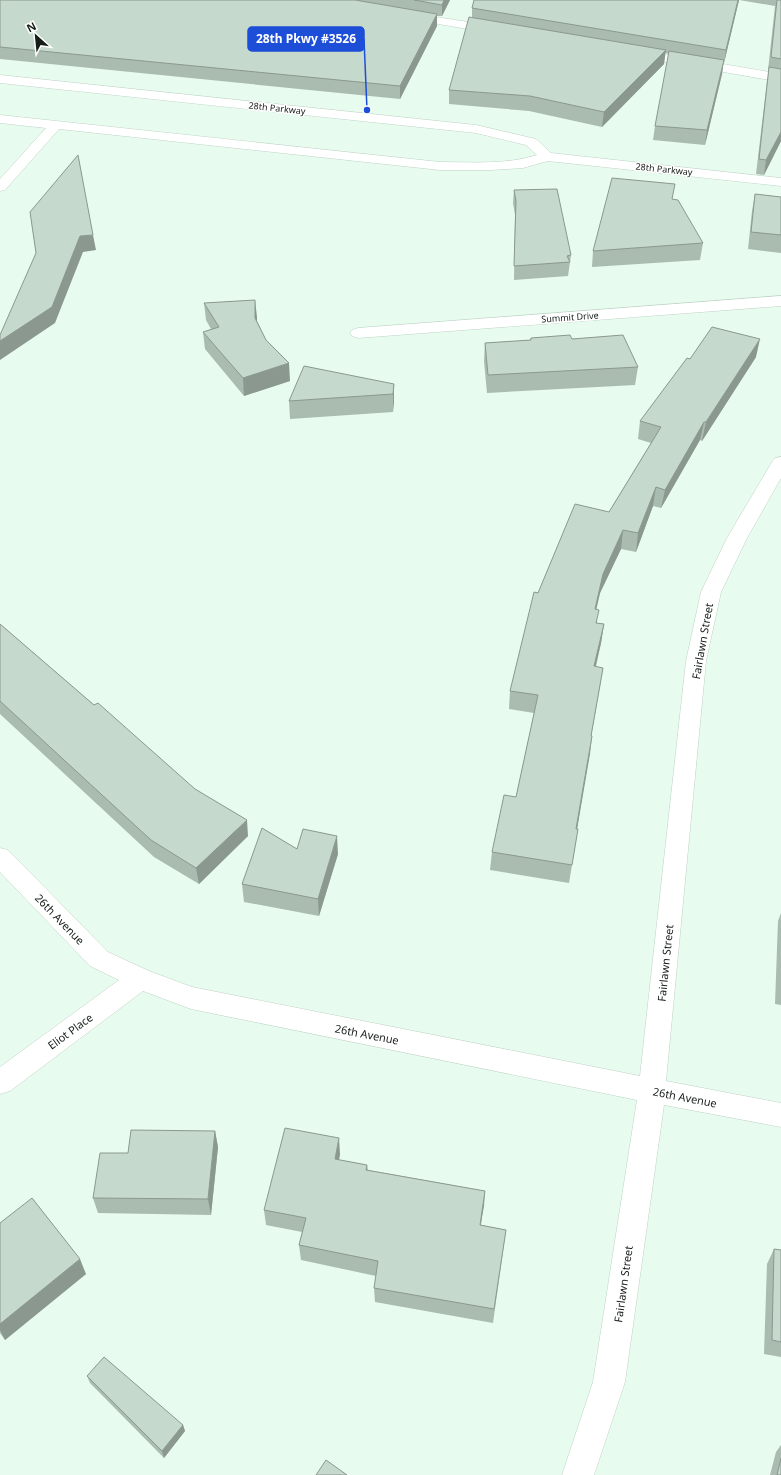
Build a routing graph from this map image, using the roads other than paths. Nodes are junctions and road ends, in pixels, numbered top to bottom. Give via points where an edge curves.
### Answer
1 (398, 14) edge
2 (509, 33) edge
3 (627, 52) edge
4 (781, 78) edge
5 (0, 79) edge
6 (0, 119) edge
7 (55, 126) junction
8 (547, 157) junction
9 (781, 182) edge
10 (0, 187) edge
11 (781, 301) edge
12 (358, 333) dead end
13 (781, 462) edge
14 (0, 858) edge
15 (140, 979) junction
16 (0, 1082) edge
17 (652, 1091) junction
18 (781, 1115) edge
19 (578, 1475) edge

1 - 2 street
3 - 4 street
5 - 8 street, 28th Parkway via 476,129 531,142
6 - 7 street, 28th Parkway
7 - 8 street, 28th Parkway via 440,166 515,164
7 - 10 street
8 - 9 street, 28th Parkway
11 - 12 street, Summit Drive
13 - 17 street, Fairlawn Street via 737,538 710,592 696,661
14 - 15 street, 26th Avenue via 100,959
15 - 16 street, Eliot Place
15 - 17 street, 26th Avenue via 191,998
17 - 18 street, 26th Avenue
17 - 19 street, Fairlawn Street via 609,1382

